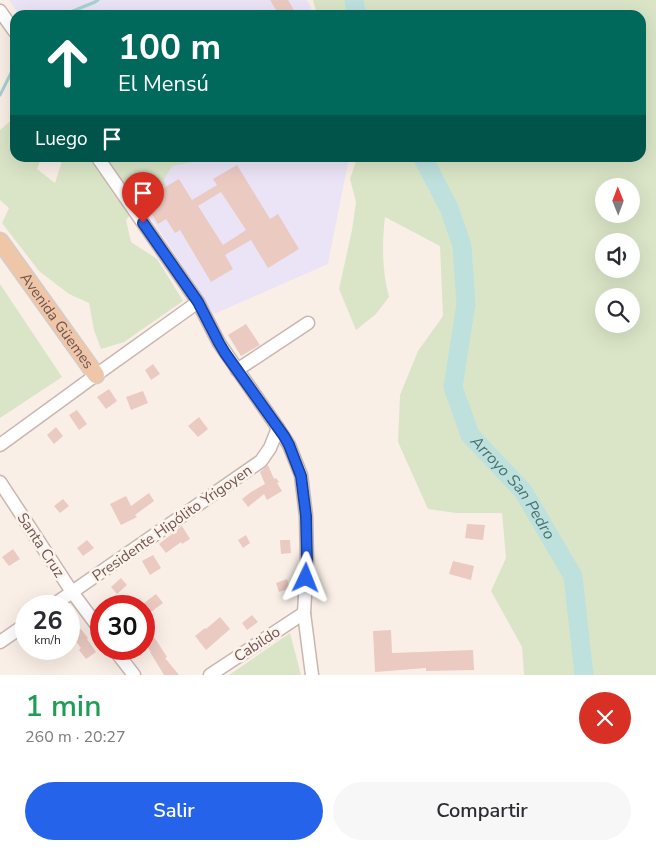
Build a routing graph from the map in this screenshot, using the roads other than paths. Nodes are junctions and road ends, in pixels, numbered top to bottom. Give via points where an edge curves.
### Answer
1 (0, 11) edge
2 (10, 25) edge
3 (101, 162) edge
4 (0, 241) edge
5 (198, 302) junction
6 (308, 323) dead end
7 (237, 370) junction
8 (96, 374) junction
9 (278, 428) junction
10 (0, 445) edge
11 (0, 482) edge
12 (72, 592) junction
13 (68, 595) edge
14 (304, 613) junction
15 (90, 616) edge
16 (15, 632) edge
17 (0, 642) edge
18 (122, 660) edge
19 (134, 675) edge
20 (210, 675) edge
21 (312, 675) edge

1 - 2 street
3 - 5 street
4 - 8 main road, Avenida Güemes
5 - 7 street
5 - 8 street
6 - 7 street
7 - 9 street
8 - 10 street
9 - 12 street, Presidente Hipólito Yrigoyen via 270,448 260,461
9 - 14 street via 289,445 301,476 307,552
11 - 12 street, Santa Cruz
12 - 13 street, Presidente Hipólito Yrigoyen
12 - 15 street, Santa Cruz
14 - 20 street, Cabildo
14 - 21 street
16 - 17 street
18 - 19 street

